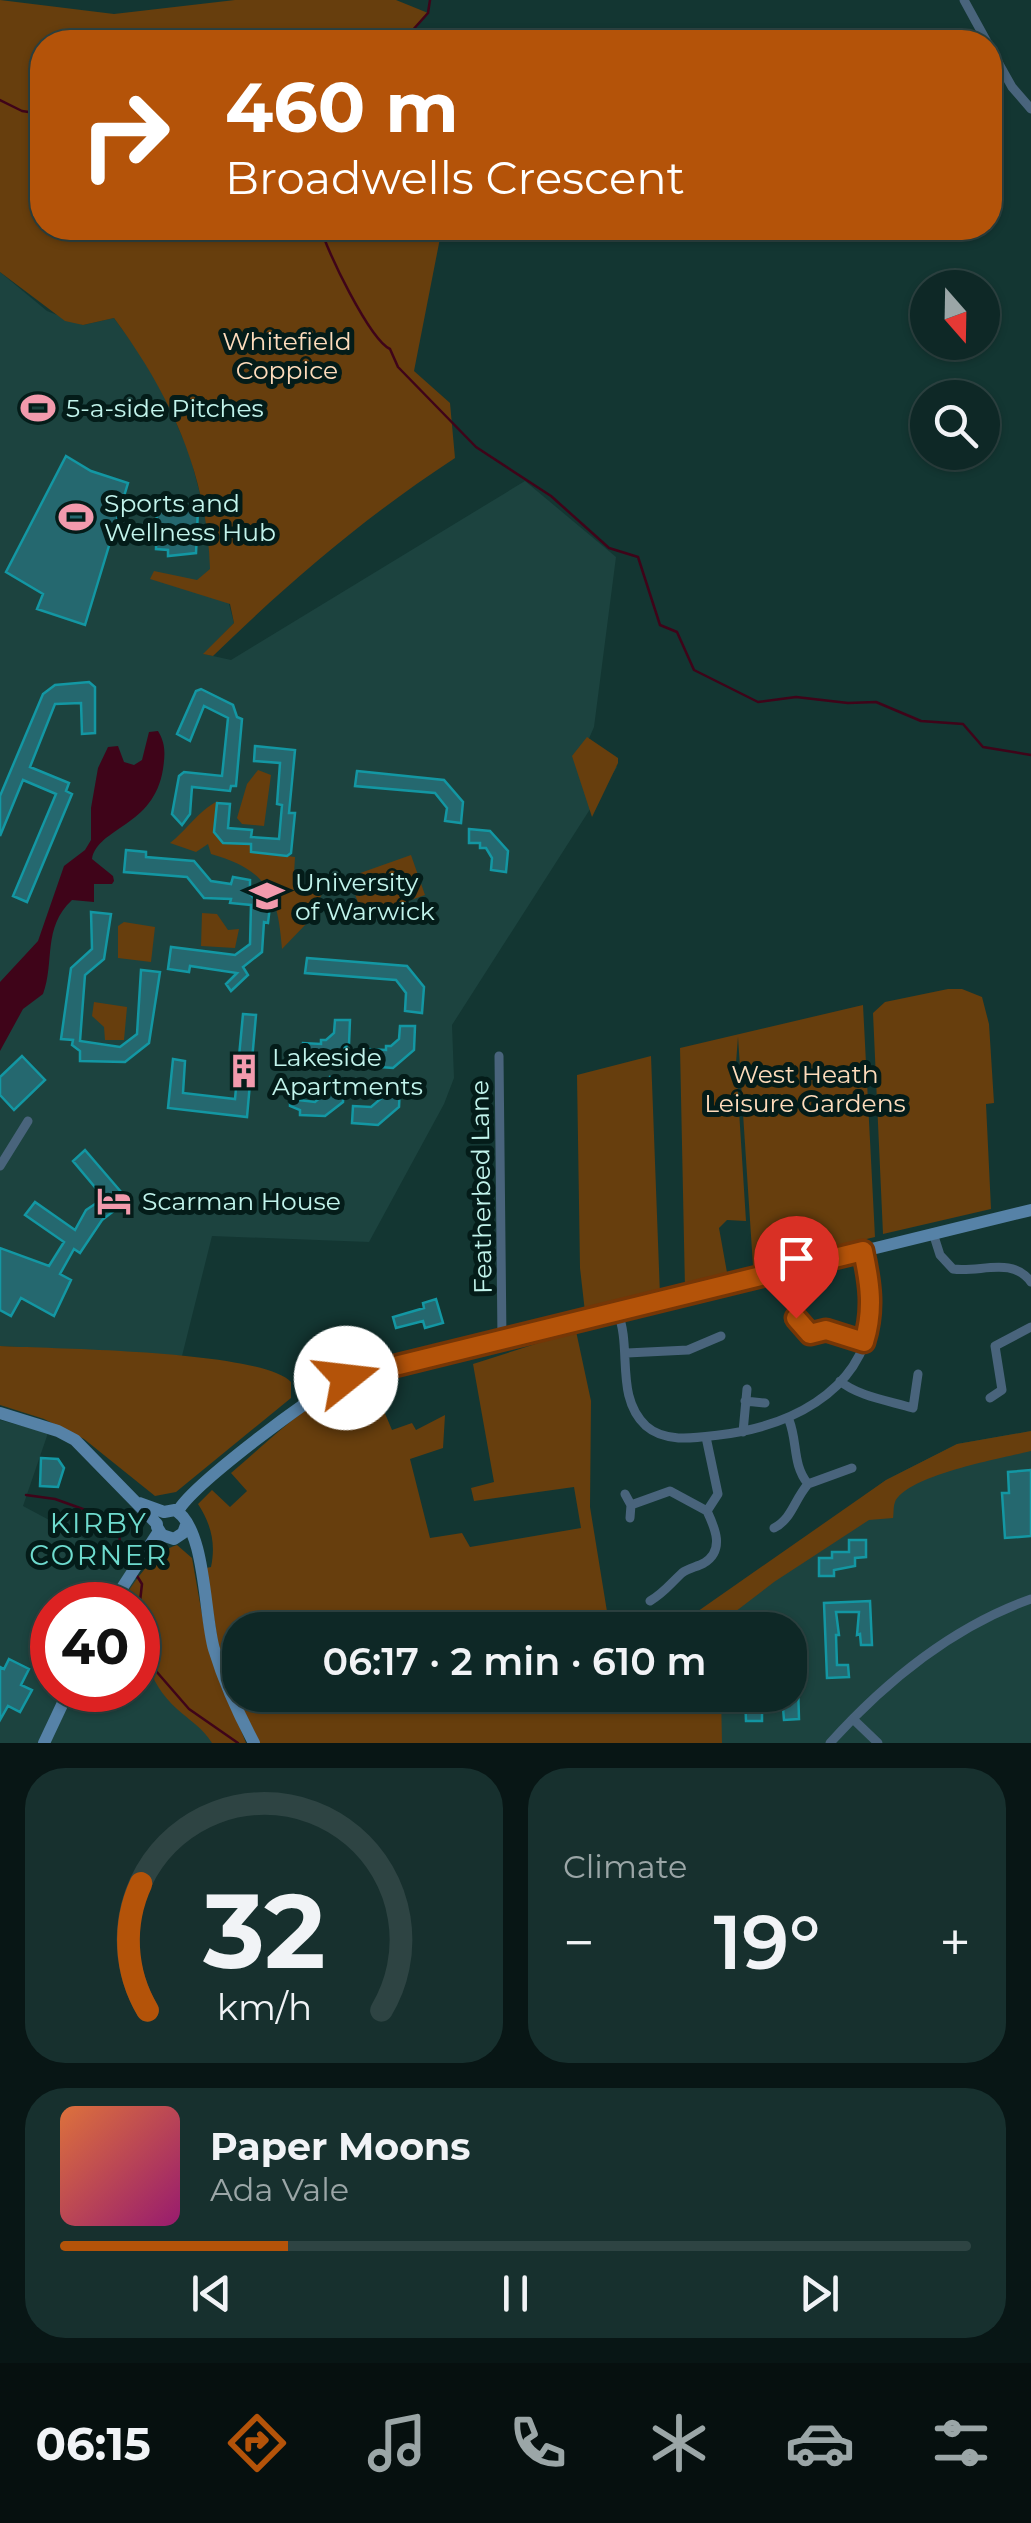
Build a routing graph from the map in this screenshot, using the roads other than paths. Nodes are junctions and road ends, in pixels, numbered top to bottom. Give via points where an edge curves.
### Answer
1 (964, 0) edge
2 (981, 30) edge
3 (1002, 68) edge
4 (1031, 109) edge
5 (499, 1056) dead end
6 (28, 1122) dead end
7 (0, 1166) edge
8 (1031, 1210) edge
9 (934, 1233) junction
10 (863, 1251) junction
11 (1031, 1263) edge
12 (1028, 1277) edge
13 (616, 1311) junction
14 (796, 1318) dead end
15 (1031, 1327) edge
16 (722, 1336) dead end
17 (502, 1340) junction
18 (864, 1342) junction
19 (627, 1353) junction
20 (918, 1374) dead end
21 (840, 1381) junction
22 (747, 1388) dead end
23 (1002, 1390) junction
24 (1014, 1395) dead end
25 (990, 1398) dead end
26 (745, 1401) junction
27 (764, 1403) dead end
28 (0, 1413) edge
29 (790, 1420) junction
30 (743, 1432) junction
31 (706, 1437) junction
32 (852, 1468) dead end
33 (808, 1484) junction
34 (625, 1494) dead end
35 (631, 1505) junction
36 (707, 1511) junction
37 (630, 1518) dead end
38 (167, 1526) junction
39 (774, 1528) dead end
40 (199, 1555) junction
41 (125, 1582) edge
42 (1031, 1598) edge
43 (650, 1600) dead end
44 (59, 1712) edge
45 (853, 1719) junction
46 (44, 1743) edge
47 (254, 1743) edge
48 (830, 1743) edge
49 (878, 1743) edge

1 - 2 street
3 - 4 street
5 - 17 street, Featherbed Lane
6 - 7 street
8 - 9 street
9 - 10 street
9 - 12 street via 940,1255 953,1268 1008,1267
10 - 13 street
10 - 18 street via 871,1285
11 - 12 street
13 - 17 street
13 - 19 street
14 - 18 street via 810,1334 826,1330
15 - 23 street via 995,1346
16 - 19 street via 688,1350
17 - 38 street via 369,1369 330,1386 202,1486
18 - 21 street
19 - 31 street via 626,1386 646,1426 675,1438
20 - 21 street via 912,1408 853,1393
21 - 29 street
22 - 26 street
23 - 24 street
23 - 25 street
26 - 27 street
26 - 30 street
28 - 38 street via 67,1434
29 - 30 street
29 - 33 street via 798,1472
30 - 31 street
31 - 36 street via 718,1494
32 - 33 street
33 - 39 street
34 - 35 street
35 - 36 street via 670,1491
35 - 37 street
36 - 43 street via 718,1533 709,1560 684,1570
38 - 40 street
38 - 40 street via 186,1525
38 - 41 street
40 - 47 street via 216,1654
42 - 45 street via 936,1648
44 - 46 street
45 - 48 street
45 - 49 street

